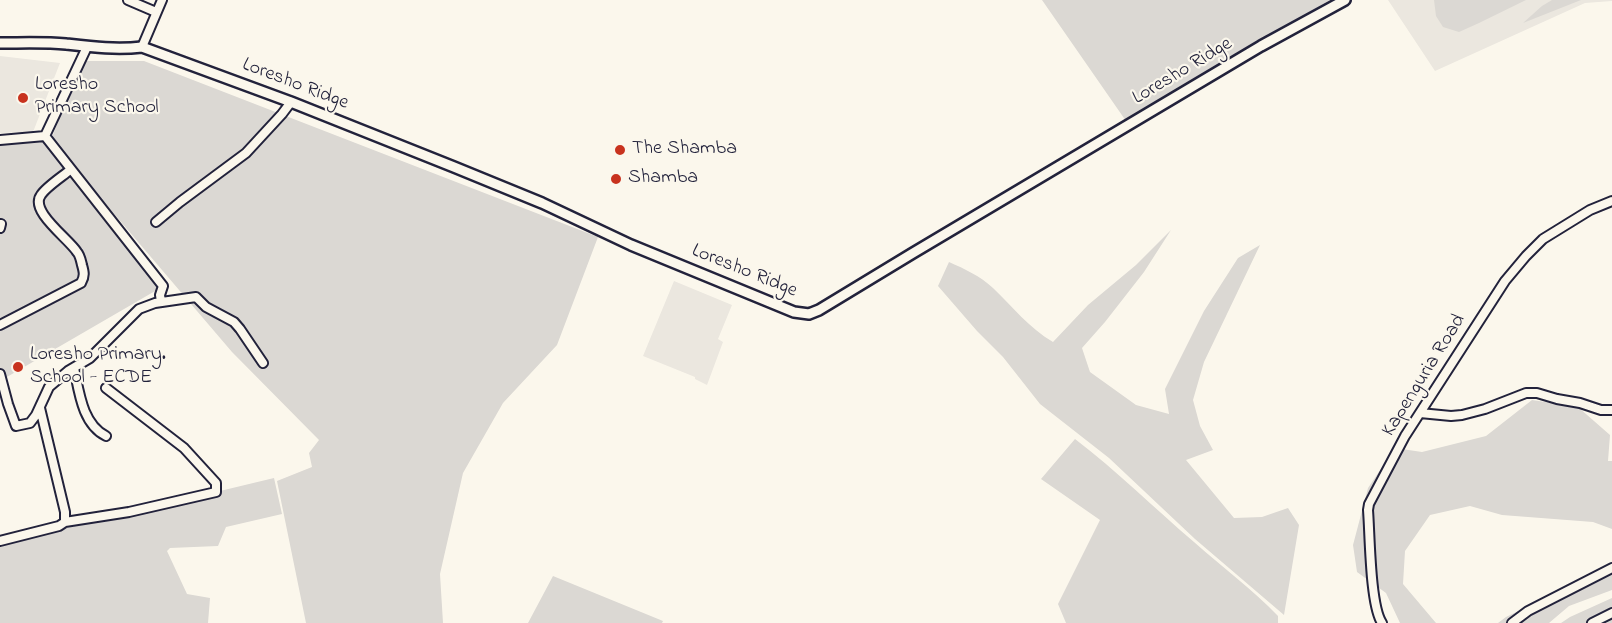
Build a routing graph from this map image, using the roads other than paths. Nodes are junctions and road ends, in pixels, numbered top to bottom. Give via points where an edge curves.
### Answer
1 (128, 0) edge
2 (162, 0) edge
3 (1345, 0) edge
4 (156, 12) junction
5 (0, 43) edge
6 (87, 47) junction
7 (142, 47) junction
8 (291, 102) junction
9 (45, 136) junction
10 (0, 140) edge
11 (70, 170) junction
12 (1612, 201) edge
13 (156, 222) dead end
14 (161, 302) junction
15 (0, 325) edge
16 (263, 363) dead end
17 (74, 368) junction
18 (0, 374) edge
19 (106, 388) dead end
20 (40, 408) junction
21 (1612, 410) edge
22 (1420, 413) junction
23 (106, 435) dead end
24 (65, 522) junction
25 (0, 541) edge
26 (1612, 568) edge
27 (1612, 613) edge
28 (1382, 623) edge
29 (1512, 623) edge
30 (1592, 623) edge

1 - 4 street
2 - 4 street
3 - 8 street, Loresho Ridge via 809,314 794,312 537,201
4 - 7 street
5 - 6 street, Loresho Ridge
6 - 7 street, Loresho Ridge
6 - 9 street
7 - 8 street, Loresho Ridge
8 - 13 street via 246,153
9 - 10 street
9 - 11 street
11 - 14 street via 163,286
11 - 15 street via 38,202 45,216 78,253 84,278
12 - 22 street, Kapenguria Road via 1565,224 1526,256 1505,281
14 - 16 street via 196,297 234,322
14 - 17 street via 139,309 90,358
17 - 20 street via 50,387
17 - 23 street via 81,401 92,424
18 - 20 street via 15,426 30,423
19 - 24 street via 184,448 216,483 216,492
20 - 24 street
21 - 22 street via 1526,393 1462,415
22 - 28 street, Kapenguria Road via 1369,504 1375,594
24 - 25 street
26 - 29 street
27 - 30 street

